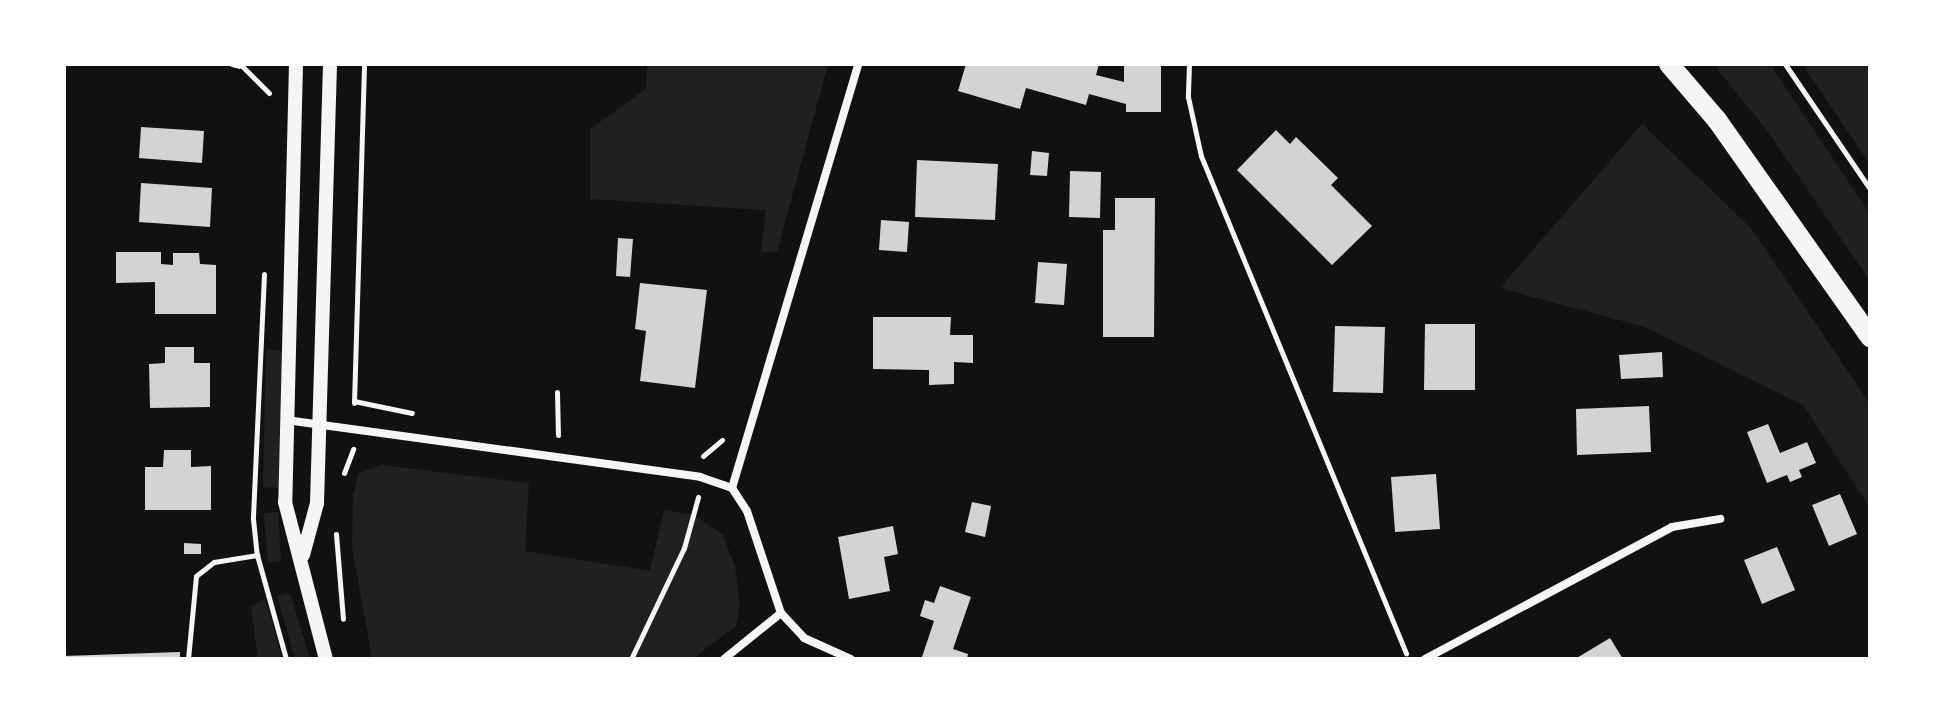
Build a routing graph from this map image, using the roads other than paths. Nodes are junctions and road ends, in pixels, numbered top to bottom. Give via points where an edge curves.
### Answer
1 (296, 64) edge
2 (330, 64) edge
3 (858, 64) edge
4 (1669, 64) edge
5 (1870, 337) edge
6 (286, 420) junction
7 (320, 424) junction
8 (732, 488) junction
9 (1720, 519) dead end
10 (303, 556) junction
11 (781, 613) junction
12 (326, 659) edge
13 (724, 659) edge
14 (851, 659) edge
15 (1425, 659) edge

1 - 6 street
2 - 7 street
3 - 8 street
4 - 5 main road via 1717,120
6 - 7 street
6 - 10 street via 285,502
7 - 8 street via 700,477
7 - 10 street via 317,503
8 - 11 street via 747,511
9 - 15 street via 1672,527
10 - 12 street
11 - 13 street
11 - 14 street via 804,638

